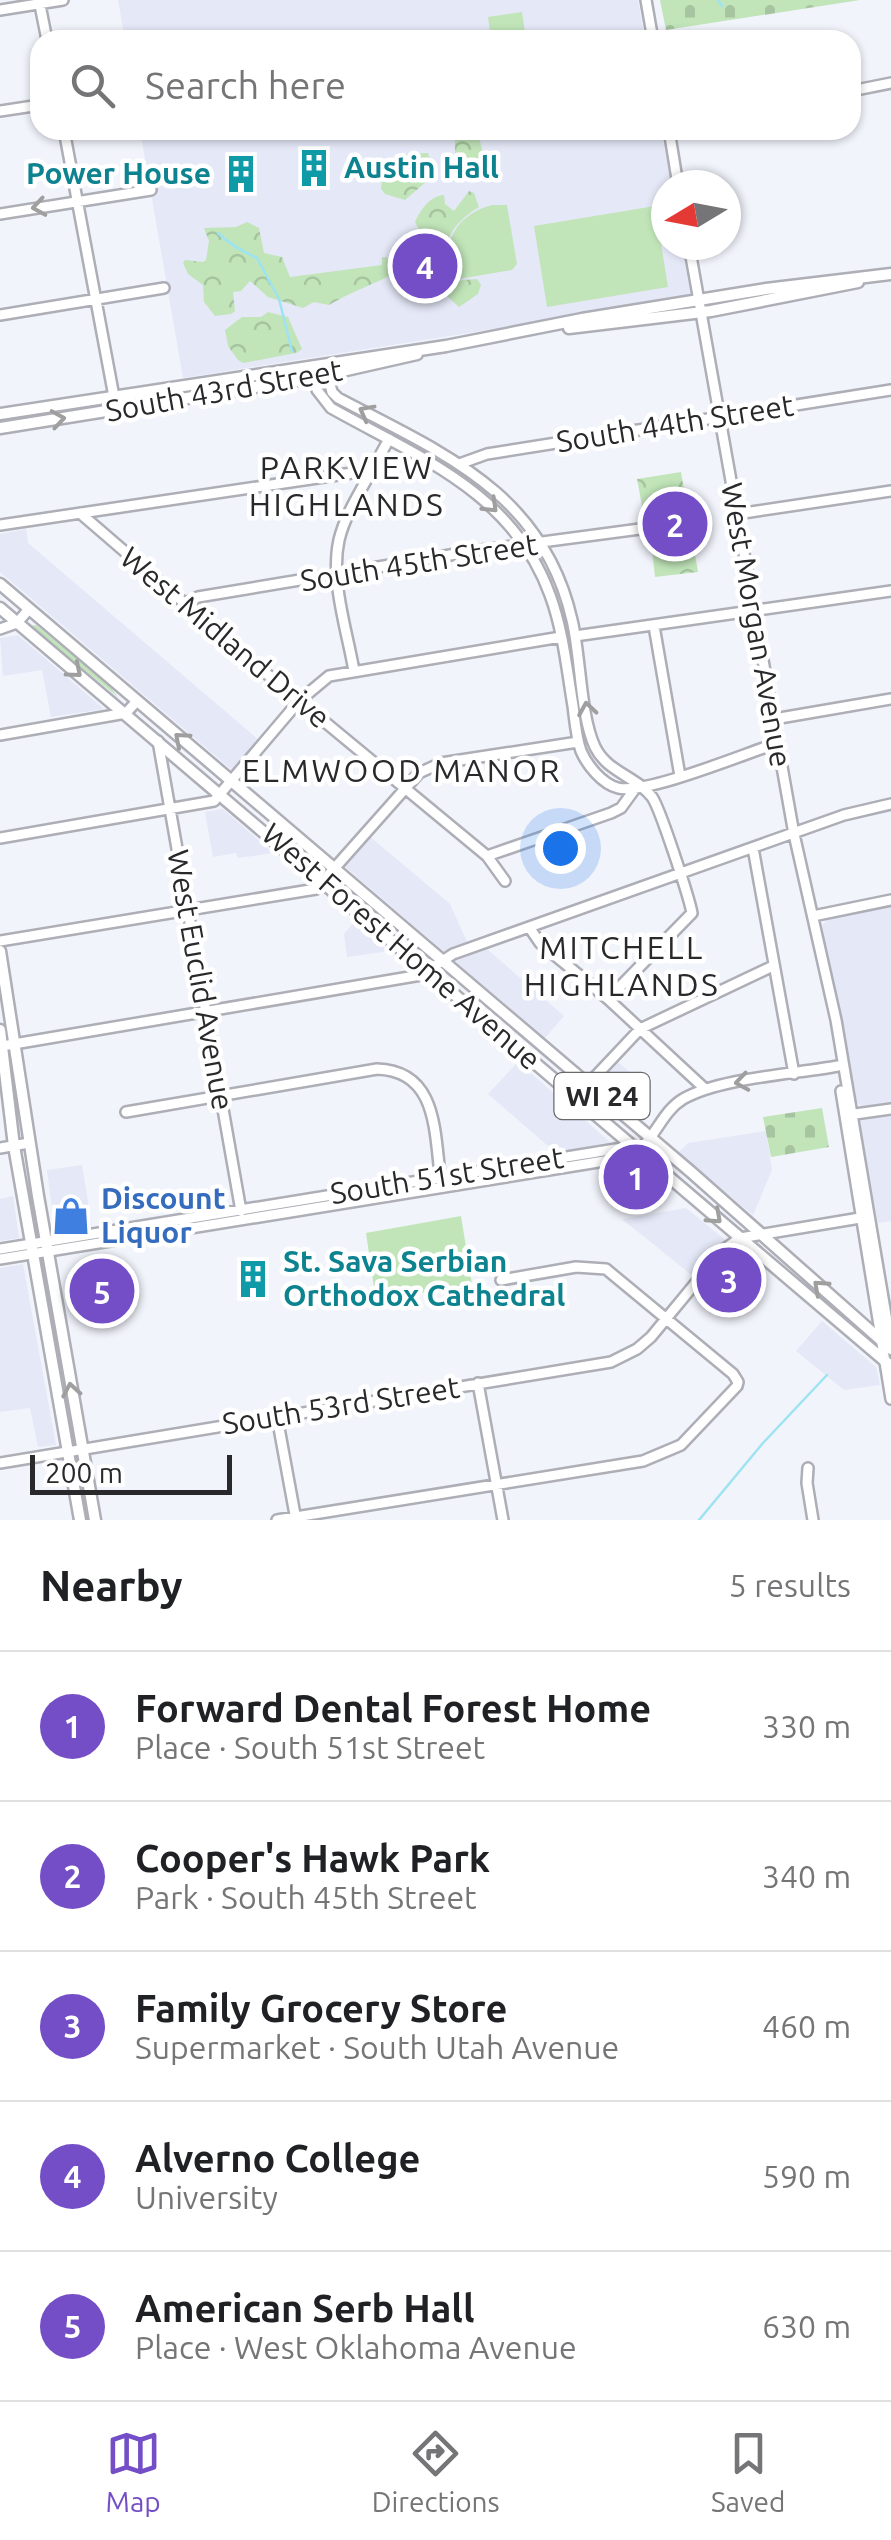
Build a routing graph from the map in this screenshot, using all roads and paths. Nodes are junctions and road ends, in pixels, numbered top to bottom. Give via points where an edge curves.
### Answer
1 (63, 0) edge
2 (646, 0) edge
3 (40, 2) edge
4 (0, 10) edge
5 (45, 30) edge
6 (651, 30) edge
7 (891, 84) edge
8 (861, 89) edge
9 (30, 107) edge
10 (0, 112) edge
11 (66, 140) edge
12 (671, 140) edge
13 (676, 170) edge
14 (151, 190) dead end
15 (77, 201) junction
16 (0, 214) edge
17 (692, 260) edge
18 (889, 274) edge
19 (164, 288) dead end
20 (96, 298) junction
21 (700, 306) junction
22 (0, 314) edge
23 (321, 367) junction
24 (314, 377) junction
25 (891, 390) edge
26 (114, 396) junction
27 (117, 409) junction
28 (0, 414) edge
29 (719, 416) junction
30 (0, 428) edge
31 (396, 428) junction
32 (388, 440) junction
33 (462, 464) junction
34 (372, 470) junction
35 (891, 491) edge
36 (80, 513) junction
37 (737, 514) junction
38 (0, 524) edge
39 (654, 527) dead end
40 (540, 544) junction
41 (524, 545) junction
42 (337, 574) junction
43 (0, 584) edge
44 (891, 592) edge
45 (184, 604) junction
46 (0, 608) edge
47 (28, 609) junction
48 (754, 611) junction
49 (16, 623) junction
50 (654, 626) junction
51 (0, 629) edge
52 (575, 636) junction
53 (561, 637) junction
54 (354, 670) junction
55 (891, 699) edge
56 (137, 701) junction
57 (298, 701) junction
58 (126, 713) junction
59 (774, 719) junction
60 (0, 734) edge
61 (158, 741) junction
62 (578, 742) junction
63 (778, 742) junction
64 (680, 776) junction
65 (637, 786) junction
66 (225, 787) junction
67 (403, 787) junction
68 (891, 804) edge
69 (171, 810) junction
70 (794, 834) junction
71 (0, 838) edge
72 (753, 848) junction
73 (487, 856) junction
74 (679, 872) junction
75 (329, 876) junction
76 (505, 880) dead end
77 (891, 900) edge
78 (187, 910) junction
79 (813, 916) junction
80 (529, 927) junction
81 (0, 940) edge
82 (0, 951) edge
83 (442, 961) junction
84 (773, 966) junction
85 (429, 971) junction
86 (608, 999) junction
87 (831, 1004) junction
88 (205, 1012) junction
89 (640, 1029) junction
90 (0, 1030) edge
91 (6, 1045) edge
92 (838, 1066) junction
93 (794, 1074) junction
94 (588, 1084) junction
95 (704, 1088) junction
96 (221, 1096) junction
97 (576, 1097) junction
98 (891, 1109) edge
99 (126, 1112) dead end
100 (848, 1115) junction
101 (651, 1139) junction
102 (29, 1144) junction
103 (14, 1146) junction
104 (0, 1148) edge
105 (636, 1148) junction
106 (17, 1162) junction
107 (441, 1182) junction
108 (38, 1196) junction
109 (241, 1214) junction
110 (864, 1215) junction
111 (760, 1234) junction
112 (740, 1238) junction
113 (46, 1246) junction
114 (32, 1248) junction
115 (0, 1249) edge
116 (0, 1259) edge
117 (501, 1280) dead end
118 (666, 1318) junction
119 (888, 1345) edge
120 (888, 1364) edge
121 (478, 1383) junction
122 (891, 1399) edge
123 (276, 1416) junction
124 (82, 1449) junction
125 (67, 1451) junction
126 (0, 1463) edge
127 (808, 1468) dead end
128 (496, 1484) junction
129 (295, 1519) edge
130 (80, 1520) edge
131 (95, 1520) edge
132 (278, 1520) edge
133 (503, 1520) edge
134 (813, 1520) edge

1 - 3 street
2 - 6 street
3 - 4 street
3 - 5 street
7 - 8 street
9 - 10 street
11 - 15 street
12 - 13 street
14 - 15 street
15 -> 16 street
15 - 20 street
17 - 21 street, West Morgan Avenue
18 - 21 main road, South 43rd Street
19 - 20 street
20 - 22 street
20 - 26 street
21 - 23 main road, South 43rd Street
21 - 29 street, West Morgan Avenue
23 - 24 main road, South 43rd Street
23 - 26 main road, South 43rd Street
31 -> 23 street via 338,398
24 - 27 main road, South 43rd Street
24 - 32 street via 331,408
25 - 29 street, South 44th Street
26 - 27 street
26 - 28 main road, South 43rd Street
30 -> 27 main road, South 43rd Street
29 - 33 street, South 44th Street via 487,454
29 - 37 street, West Morgan Avenue
31 - 32 street
31 - 33 street
32 - 34 street
32 -> 41 street via 464,482
33 - 40 street via 510,505
34 - 36 street
34 - 42 street via 344,524
35 - 37 street
36 - 38 street
36 - 45 street, West Midland Drive
37 - 48 street, West Morgan Avenue
39 - 40 street, South 45th Street
40 - 41 street, South 45th Street
40 - 52 street
41 - 42 street, South 45th Street
41 - 53 street via 550,594
42 - 45 street, South 45th Street via 198,596
42 - 54 street
43 - 47 main road, West Forest Home Avenue / WI 24
44 - 48 street
45 - 57 street, West Midland Drive
46 - 49 main road, West Forest Home Avenue / WI 24
47 - 49 street
47 - 56 main road, West Forest Home Avenue / WI 24
48 - 50 street
48 - 59 street, West Morgan Avenue
49 - 51 street
49 -> 58 main road, West Forest Home Avenue / WI 24
50 - 52 street
50 - 64 street
65 -> 52 street via 595,747
53 - 54 street
53 - 62 street
54 - 57 street via 322,679
55 - 59 street
56 - 58 street
66 -> 56 main road, West Forest Home Avenue / WI 24
57 - 66 street
57 - 67 street, West Midland Drive
58 - 60 street
58 - 61 main road, West Forest Home Avenue / WI 24
59 - 63 street, West Morgan Avenue
61 - 66 main road, West Forest Home Avenue / WI 24
61 - 69 street, West Euclid Avenue
62 - 65 street via 608,782 620,789
62 - 67 street via 435,765
63 - 64 street
63 - 70 street, West Morgan Avenue
64 - 65 street
65 - 73 street via 611,814
65 - 74 street via 652,798
66 - 69 street via 206,804
66 - 75 main road, West Forest Home Avenue / WI 24
67 - 73 street, West Midland Drive
67 - 75 street
68 - 70 street
69 - 71 street
69 - 78 street, West Euclid Avenue
70 - 72 street
70 - 79 street, West Morgan Avenue
72 - 74 street
72 - 84 street
73 - 76 street, West Midland Drive
74 - 80 street
74 - 86 street via 692,913
75 - 78 street via 316,889
75 - 83 main road, West Forest Home Avenue / WI 24
75 - 85 main road, West Forest Home Avenue / WI 24
77 - 79 street
78 - 81 street
78 - 88 street, West Euclid Avenue
79 - 87 street, West Morgan Avenue
80 - 83 street
80 - 86 street
82 - 91 main road
83 - 85 street
83 - 94 main road, West Forest Home Avenue / WI 24
84 - 89 street
84 - 93 street
85 - 88 street
85 - 97 main road, West Forest Home Avenue / WI 24
86 - 89 street
87 - 92 street, West Morgan Avenue
87 - 100 street, West Morgan Avenue
88 - 91 street
88 - 96 street, West Euclid Avenue
89 - 94 street
89 - 95 street
90 - 91 main road
91 - 102 main road
91 - 103 main road
92 - 93 street
92 - 100 street, West Morgan Avenue
93 -> 95 street
94 - 97 street
94 - 101 main road, West Forest Home Avenue / WI 24
95 - 101 street via 673,1105
96 - 99 street
96 - 107 street via 398,1070 424,1092
96 - 109 street, West Euclid Avenue
97 - 105 main road, West Forest Home Avenue / WI 24
98 - 100 street
100 - 110 street, West Morgan Avenue
101 - 105 street, South 51st Street
101 - 111 main road, West Forest Home Avenue / WI 24
102 - 103 street
102 - 108 main road
103 - 104 street
103 - 106 main road
105 - 107 street, South 51st Street
105 -> 112 main road, West Forest Home Avenue / WI 24
106 - 108 main road
106 - 114 main road
107 - 109 street, South 51st Street
108 - 113 main road
109 - 113 street, South 51st Street
110 - 111 street
110 - 119 street, West Morgan Avenue
111 - 112 street
119 -> 111 main road, West Forest Home Avenue / WI 24
112 - 118 street, South 53rd Street
112 - 120 main road, West Forest Home Avenue / WI 24
113 - 114 street, South 51st Street
124 -> 113 main road
114 - 115 street, South 51st Street
114 - 116 street, South 51st Street
114 - 125 main road
117 - 118 street via 591,1266 614,1273
118 - 121 street, South 53rd Street via 637,1349 612,1362
118 - 128 street via 738,1382 698,1430 643,1460
119 - 120 street, West Morgan Avenue
120 - 122 street, West Morgan Avenue
121 - 123 street, South 53rd Street
121 - 128 street
123 - 124 street, South 53rd Street
123 - 129 street
124 - 125 street, South 53rd Street
124 - 131 main road
125 - 126 street, South 53rd Street
125 - 130 main road
127 - 134 street
128 - 129 street
128 - 133 street
129 - 132 street

